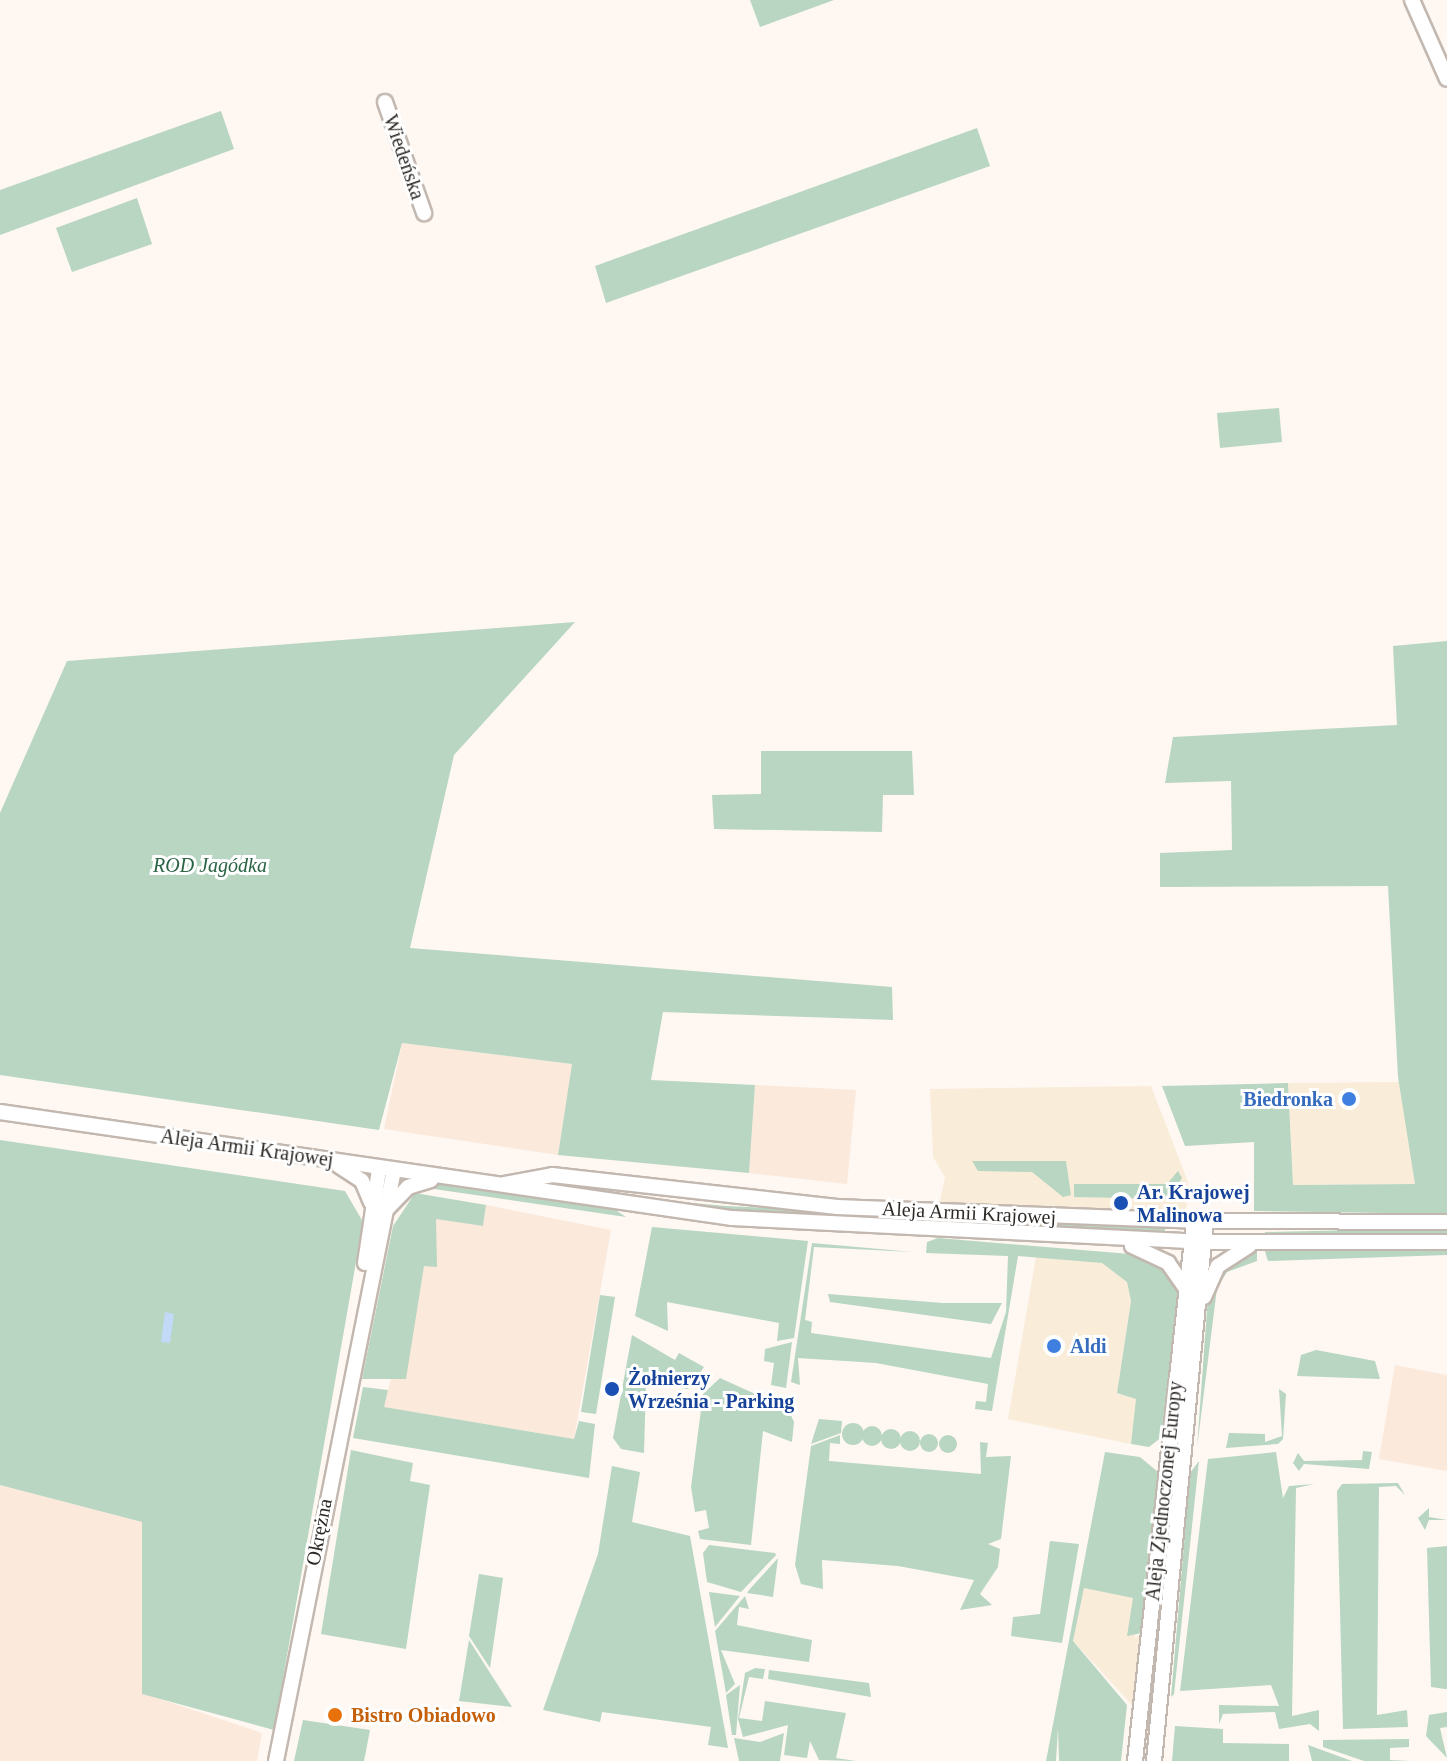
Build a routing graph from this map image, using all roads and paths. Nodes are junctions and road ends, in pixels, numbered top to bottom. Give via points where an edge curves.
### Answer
1 (1412, 0) edge
2 (1447, 79) edge
3 (385, 102) dead end
4 (424, 213) dead end
5 (0, 1112) edge
6 (319, 1158) junction
7 (386, 1169) junction
8 (443, 1178) junction
9 (494, 1187) junction
10 (377, 1213) junction
11 (1200, 1221) junction
12 (1447, 1222) edge
13 (1118, 1241) junction
14 (1198, 1242) junction
15 (1261, 1242) junction
16 (1447, 1242) edge
17 (1186, 1289) junction
18 (1200, 1310) junction
19 (276, 1761) edge
20 (1135, 1761) edge
21 (1154, 1761) edge

1 - 2 street
3 - 4 street, Wiedeńska
5 - 6 street, Aleja Armii Krajowej
6 - 7 street, Aleja Armii Krajowej
6 - 10 street via 362,1181
7 - 8 street, Aleja Armii Krajowej
7 - 10 street, Okrężna
8 - 9 street, Aleja Armii Krajowej
8 - 10 street via 408,1187
9 - 11 street, Aleja Armii Krajowej via 552,1175 815,1205
9 - 13 street, Aleja Armii Krajowej via 813,1225
10 - 19 street, Okrężna
11 - 12 street, Aleja Armii Krajowej
11 - 14 street, Aleja Zjednoczonej Europy
13 - 14 street, Aleja Armii Krajowej
13 - 17 street via 1163,1259
14 - 15 street, Aleja Armii Krajowej
14 - 17 street, Aleja Zjednoczonej Europy
14 - 18 street, Aleja Zjednoczonej Europy
15 - 16 street, Aleja Armii Krajowej
15 - 18 street via 1218,1266
17 - 20 street, Aleja Zjednoczonej Europy
18 - 21 street, Aleja Zjednoczonej Europy

